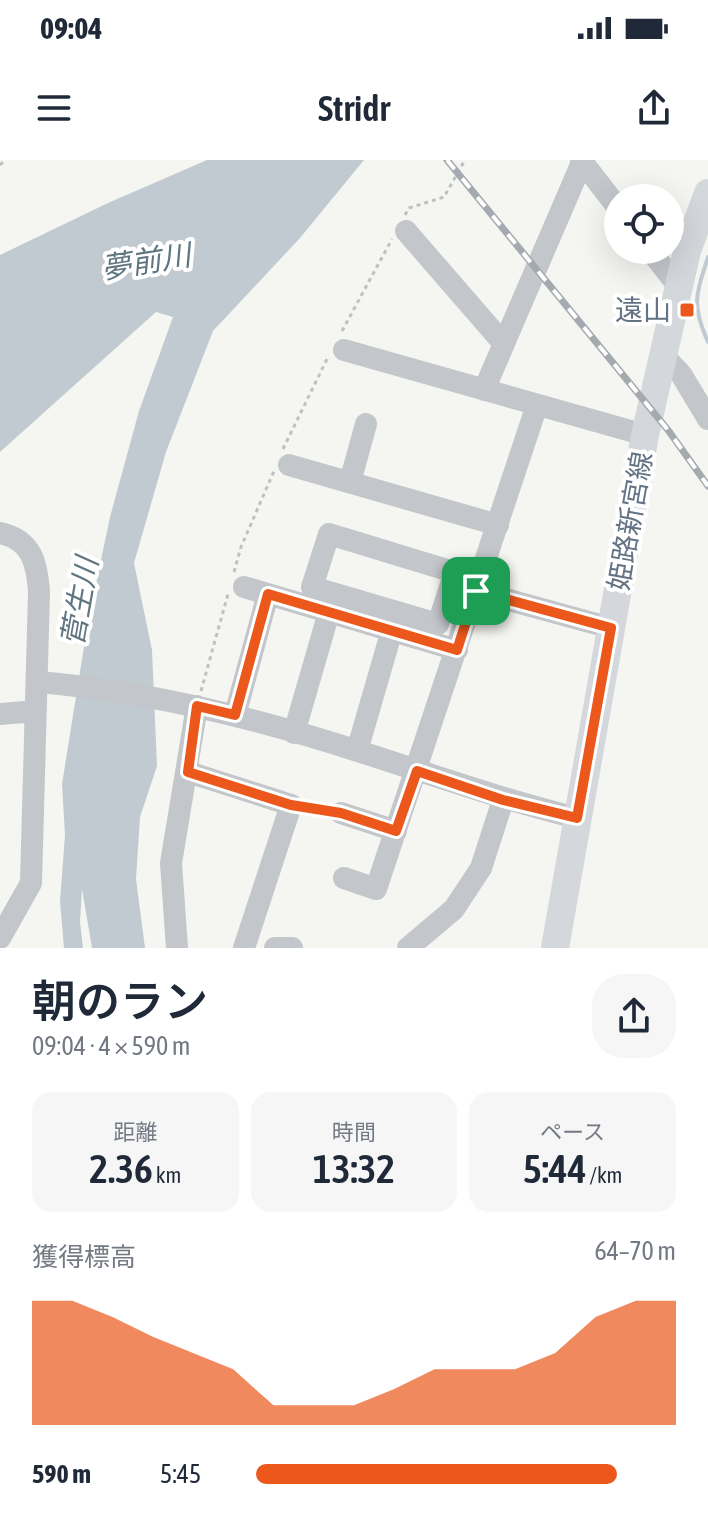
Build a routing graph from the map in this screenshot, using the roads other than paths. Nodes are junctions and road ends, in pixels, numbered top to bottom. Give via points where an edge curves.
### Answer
1 (582, 161) edge
2 (604, 190) edge
3 (708, 193) edge
4 (401, 230) road end
5 (661, 264) edge
6 (678, 286) junction
7 (339, 344) road end
8 (504, 344) junction
9 (663, 355) junction
10 (484, 390) junction
11 (537, 405) junction
12 (708, 419) edge
13 (366, 424) dead end
14 (645, 435) junction
15 (282, 460) road end
16 (350, 482) junction
17 (498, 525) junction
18 (0, 533) edge
19 (455, 572) dead end
20 (236, 585) road end
21 (478, 585) junction
22 (268, 594) junction
23 (329, 612) junction
24 (611, 628) junction
25 (392, 630) junction
26 (457, 650) junction
27 (44, 682) junction
28 (192, 705) junction
29 (36, 711) junction
30 (0, 714) edge
31 (235, 715) junction
32 (294, 733) junction
33 (357, 751) junction
34 (417, 771) junction
35 (188, 772) junction
36 (503, 800) junction
37 (341, 813) road end
38 (577, 818) junction
39 (396, 831) junction
40 (344, 878) dead end
41 (0, 934) edge
42 (177, 948) edge
43 (244, 948) edge
44 (275, 948) edge
45 (290, 948) edge
46 (408, 948) edge
47 (555, 948) edge

1 - 2 street
1 - 8 street
3 - 6 main road, 姫路新宮線
4 - 8 street
5 - 6 street
6 - 9 main road, 姫路新宮線
7 - 10 street
8 - 10 street
9 - 12 street
9 - 14 main road, 姫路新宮線
10 - 11 street
11 - 14 street
11 - 17 street
13 - 16 street
14 - 24 main road, 姫路新宮線
15 - 16 street
16 - 17 street
17 - 21 street
18 - 27 street via 31,550 37,567
19 - 21 street via 438,624 312,587 329,534
20 - 22 street
21 - 24 street
21 - 26 street
22 - 23 street
22 - 31 street
23 - 25 street
23 - 32 street
24 - 38 main road, 姫路新宮線
25 - 26 street
25 - 33 street
26 - 34 street
27 - 28 street
27 - 29 street
28 - 31 street
28 - 35 street
29 - 30 street
29 - 41 street via 31,883
31 - 32 street
32 - 33 street
33 - 34 street
34 - 36 street
34 - 39 street
35 - 42 street via 171,863
35 - 43 street via 291,805
36 - 38 street
36 - 46 street via 481,868 454,909
37 - 39 street
38 - 47 main road, 姫路新宮線
39 - 40 street via 376,889
44 - 45 street

